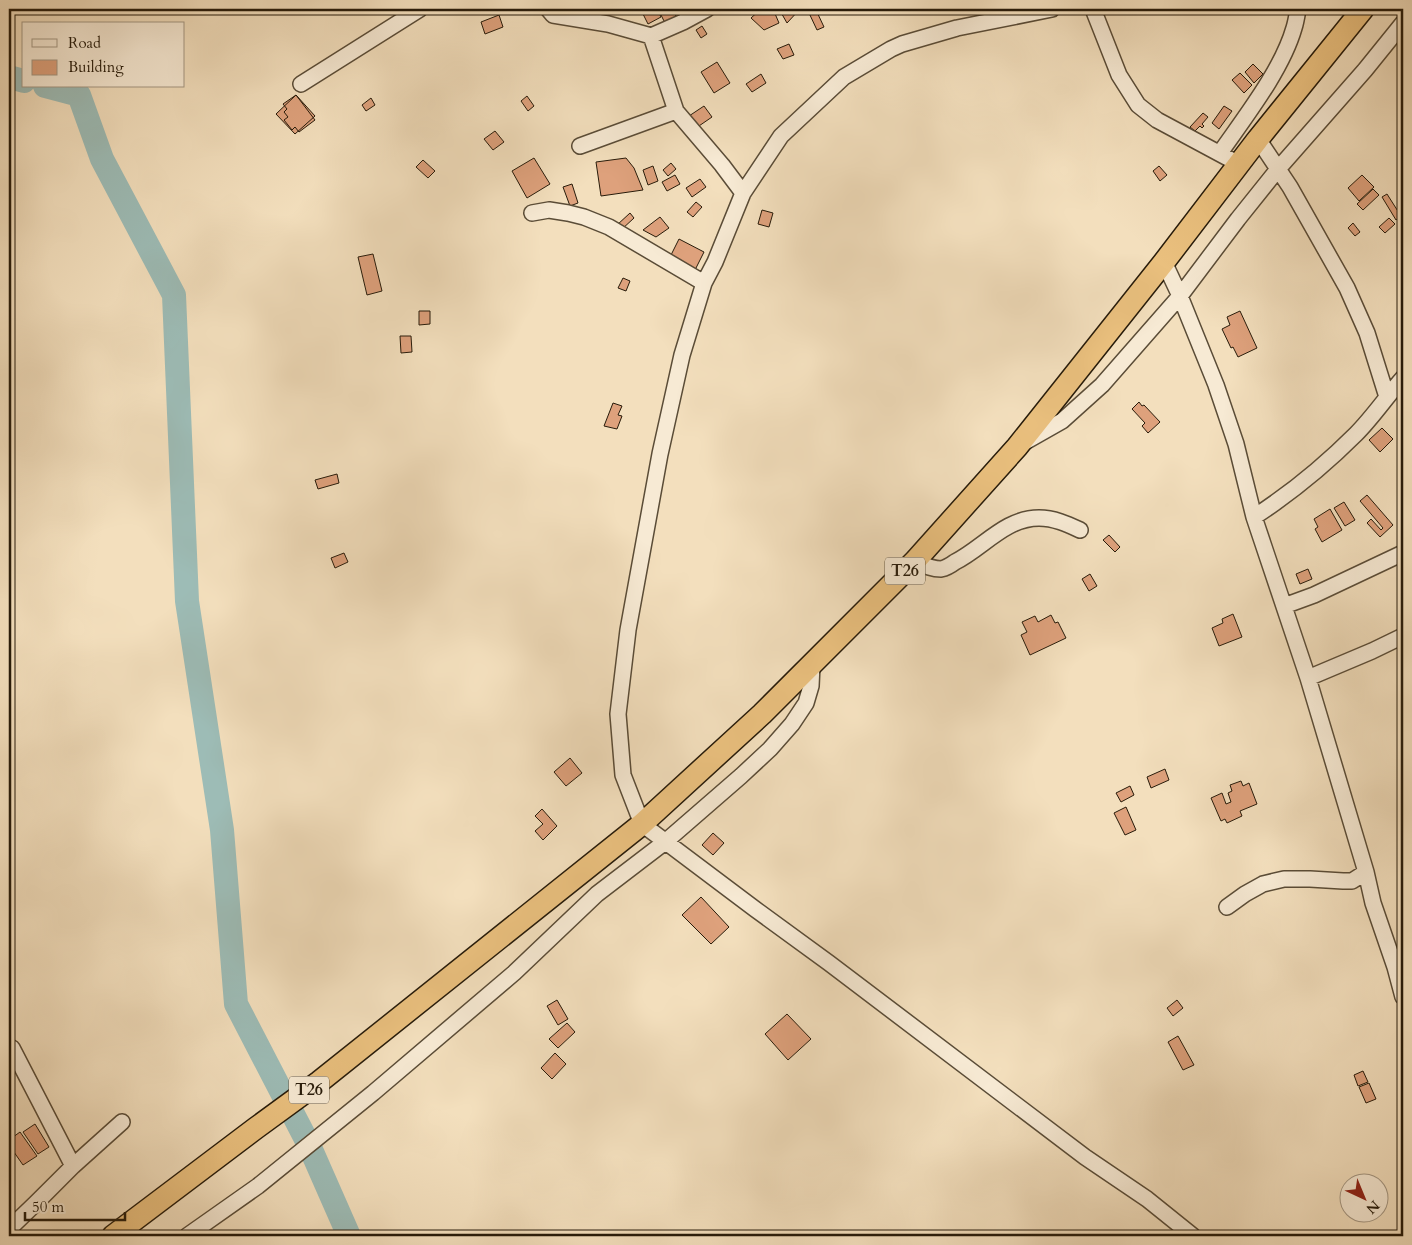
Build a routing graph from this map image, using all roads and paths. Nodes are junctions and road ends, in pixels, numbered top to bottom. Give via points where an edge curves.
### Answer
1 (420, 9) edge
2 (548, 9) edge
3 (1052, 9) edge
4 (1093, 9) edge
5 (1298, 9) edge
6 (1363, 9) edge
7 (704, 10) edge
8 (1403, 23) edge
9 (651, 36) junction
10 (301, 84) dead end
11 (676, 111) junction
12 (1258, 139) junction
13 (580, 146) dead end
14 (1220, 154) junction
15 (1239, 164) junction
16 (1278, 169) junction
17 (743, 194) junction
18 (532, 213) dead end
19 (1164, 262) junction
20 (704, 283) junction
21 (1180, 296) junction
22 (1397, 390) edge
23 (1017, 447) junction
24 (1254, 516) junction
25 (1080, 530) dead end
26 (1403, 553) edge
27 (916, 561) junction
28 (1284, 606) junction
29 (1403, 636) edge
30 (812, 665) junction
31 (1308, 678) junction
32 (642, 824) junction
33 (665, 842) junction
34 (1366, 872) junction
35 (1228, 907) dead end
36 (1399, 966) edge
37 (1403, 997) edge
38 (12, 1048) dead end
39 (122, 1122) dead end
40 (73, 1166) junction
41 (9, 1228) edge
42 (113, 1236) edge
43 (187, 1236) edge
44 (1193, 1236) edge

1 - 10 street
2 - 9 street via 553,14
3 - 17 street via 958,28 891,49 838,83 780,136
4 - 14 street via 1119,75 1138,105 1156,120
5 - 14 street via 1283,56
6 - 12 highway, T26
7 - 9 street
8 - 16 street
9 - 11 street
11 - 13 street
11 - 17 street via 722,164
12 - 15 highway, T26
12 - 16 street
14 - 15 street
15 - 19 highway, T26
16 - 21 street
16 - 22 street via 1347,288
17 - 20 street
18 - 20 street via 549,210 568,213 609,227
19 - 21 street
19 - 23 highway, T26
20 - 32 street via 682,355 660,454 628,630 618,714 623,775
21 - 23 street via 1102,385 1062,421
21 - 24 street via 1236,444
22 - 24 street via 1323,465 1281,500
23 - 27 highway, T26
24 - 28 street
25 - 27 street via 1039,518 1016,523 993,535 964,558 943,569 928,568
26 - 28 street
27 - 30 highway, T26
28 - 31 street
29 - 31 street
30 - 32 highway, T26
30 - 33 street via 806,703 792,724 741,776
31 - 34 street
32 - 33 street
32 - 42 highway, T26 via 319,1082
33 - 43 street via 597,894 507,979 373,1093 258,1186
33 - 44 street
34 - 35 street via 1343,882 1301,879 1263,884
34 - 36 street via 1373,903
36 - 37 street
38 - 40 street
39 - 40 street
40 - 41 street

